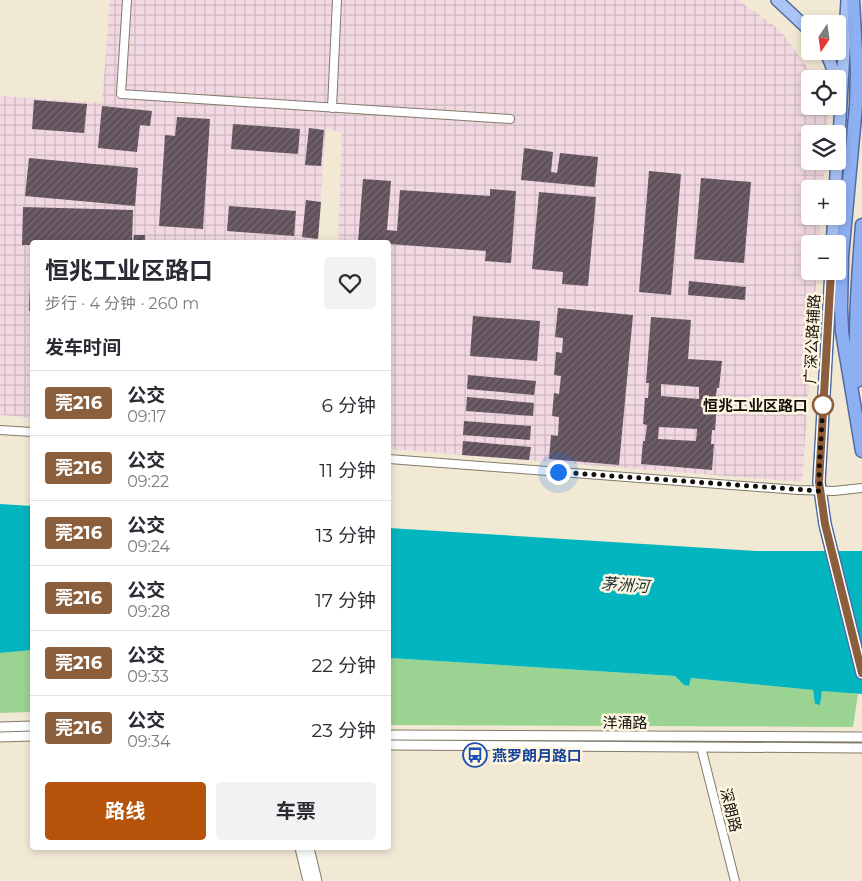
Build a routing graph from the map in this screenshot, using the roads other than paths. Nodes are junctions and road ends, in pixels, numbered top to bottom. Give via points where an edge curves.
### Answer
1 (127, 0) edge
2 (337, 0) edge
3 (777, 0) edge
4 (848, 0) edge
5 (853, 0) edge
6 (801, 23) edge
7 (843, 70) edge
8 (332, 108) junction
9 (510, 119) dead end
10 (862, 225) edge
11 (830, 280) edge
12 (0, 430) edge
13 (30, 432) edge
14 (862, 452) edge
15 (391, 459) edge
16 (862, 488) edge
17 (820, 491) junction
18 (862, 673) edge
19 (30, 726) edge
20 (0, 727) edge
21 (391, 735) edge
22 (30, 736) edge
23 (0, 737) edge
24 (862, 737) edge
25 (391, 745) edge
26 (701, 747) junction
27 (862, 748) edge
28 (300, 850) edge
29 (309, 850) edge
30 (308, 881) edge
31 (317, 881) edge
32 (735, 881) edge

1 - 8 street via 121,94
2 - 8 street
3 - 6 main road
4 - 7 main road
5 - 14 highway via 856,105 840,285 842,332
8 - 9 street
10 - 14 highway via 856,354
11 - 17 main road, 广深公路辅路
12 - 13 street
15 - 17 street
16 - 17 street
17 - 18 main road, 广深公路辅路 via 825,524
19 - 20 street
21 - 24 street, 洋涌路
22 - 23 street
25 - 26 street, 洋涌路
26 - 27 street, 洋涌路
26 - 32 street, 深朗路
28 - 30 street
29 - 31 street

